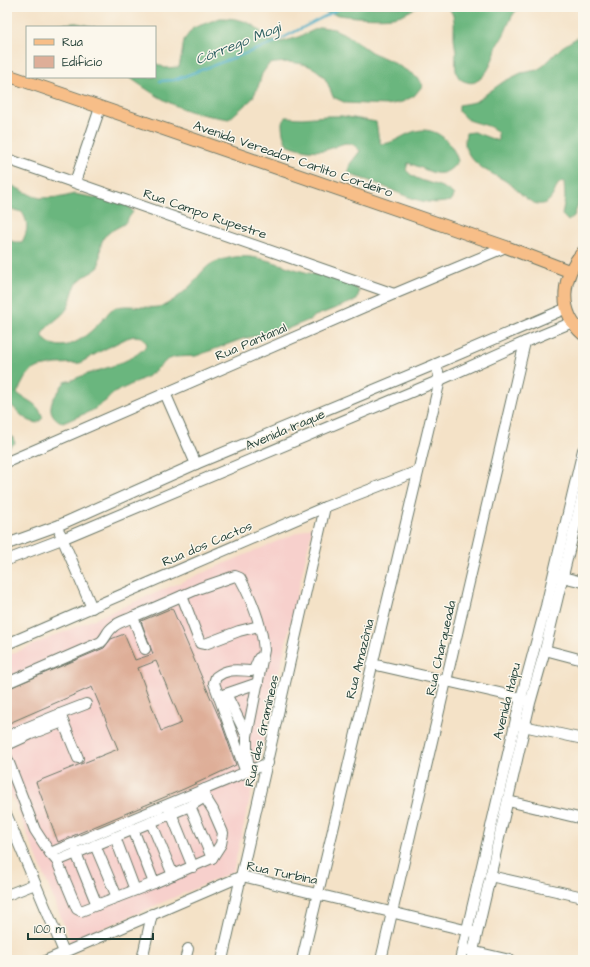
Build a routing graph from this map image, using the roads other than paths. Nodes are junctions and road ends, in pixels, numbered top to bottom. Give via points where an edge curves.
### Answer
1 (7, 76) edge
2 (100, 108) junction
3 (7, 158) edge
4 (75, 182) junction
5 (506, 247) junction
6 (583, 252) edge
7 (569, 271) junction
8 (394, 294) junction
9 (567, 308) junction
10 (573, 322) junction
11 (583, 334) edge
12 (525, 342) junction
13 (436, 364) junction
14 (440, 380) junction
15 (166, 393) junction
16 (583, 450) edge
17 (7, 462) edge
18 (196, 464) junction
19 (418, 471) junction
20 (580, 498) edge
21 (325, 507) junction
22 (57, 526) junction
23 (62, 538) junction
24 (7, 544) edge
25 (7, 560) edge
26 (558, 576) junction
27 (583, 582) edge
28 (182, 596) junction
29 (92, 608) junction
30 (133, 617) junction
31 (257, 626) junction
32 (7, 644) edge
33 (145, 649) dead end
34 (545, 650) junction
35 (583, 660) edge
36 (372, 664) junction
37 (446, 681) junction
38 (7, 683) edge
39 (258, 683) junction
40 (222, 695) junction
41 (525, 701) junction
42 (86, 704) dead end
43 (252, 706) junction
44 (234, 711) junction
45 (62, 718) junction
46 (515, 724) junction
47 (525, 726) junction
48 (247, 736) junction
49 (7, 738) edge
50 (583, 739) edge
51 (7, 745) edge
52 (7, 758) edge
53 (78, 758) dead end
54 (268, 763) junction
55 (248, 771) junction
56 (10, 772) edge
57 (204, 791) junction
58 (508, 801) junction
59 (190, 806) junction
60 (169, 809) junction
61 (7, 816) edge
62 (583, 819) edge
63 (151, 822) junction
64 (134, 825) junction
65 (97, 833) junction
66 (115, 837) junction
67 (98, 844) junction
68 (50, 853) junction
69 (76, 853) junction
70 (212, 858) junction
71 (57, 861) junction
72 (193, 867) junction
73 (173, 875) junction
74 (242, 876) junction
75 (490, 876) junction
76 (154, 883) junction
77 (35, 884) junction
78 (136, 890) junction
79 (317, 894) junction
80 (7, 895) edge
81 (117, 897) junction
82 (583, 897) edge
83 (97, 906) junction
84 (392, 912) junction
85 (152, 914) junction
86 (472, 932) junction
87 (188, 949) dead end
88 (462, 949) junction
89 (63, 956) edge
90 (472, 956) edge
91 (47, 960) edge
92 (142, 960) edge
93 (185, 960) edge
94 (222, 960) edge
95 (302, 960) edge
96 (381, 960) edge
97 (460, 960) edge
98 (510, 960) edge

1 - 2 main road, Avenida Vereador Carlito Cordeiro
2 - 4 street
2 - 5 main road, Avenida Vereador Carlito Cordeiro
3 - 4 street, Rua Campo Rupestre
4 - 8 street, Rua Campo Rupestre
5 - 7 main road, Avenida Vereador Carlito Cordeiro
5 - 8 street, Rua Pantanal
6 - 7 main road
7 - 9 main road via 565,295
8 - 15 street, Rua Pantanal
9 - 10 main road
9 - 13 street, Avenida Iraque
10 - 11 main road
10 - 12 street, Avenida Iraque
12 - 14 street, Avenida Iraque
12 - 37 street, Rua Charqueada
13 - 14 street, Rua Amazônia
13 - 18 street, Avenida Iraque
14 - 19 street, Rua Amazônia
14 - 23 street, Avenida Iraque
15 - 17 street, Rua Pantanal
15 - 18 street
16 - 20 street, Avenida Itaipu
18 - 22 street, Avenida Iraque
19 - 21 street, Rua dos Cactos
19 - 36 street, Rua Amazônia
20 - 26 street, Avenida Itaipu
21 - 29 street, Rua dos Cactos
21 - 54 street, Rua das Gramíneas
22 - 23 street
22 - 24 street, Avenida Iraque
23 - 25 street, Avenida Iraque
23 - 29 street
26 - 27 street
26 - 34 street, Avenida Itaipu
26 - 41 street, Avenida Itaipu via 546,606
28 - 30 street
28 - 31 street via 200,643 205,644
28 - 31 street via 235,576 240,578 252,604
29 - 32 street, Rua dos Cactos
30 - 33 street
30 - 38 street via 113,626 101,642
31 - 39 street via 264,650
31 - 40 street via 260,654 256,667 251,671 227,670 216,677 214,683
34 - 35 street
34 - 41 street, Avenida Itaipu
36 - 37 street
36 - 79 street, Rua Amazônia
37 - 41 street
37 - 84 street, Rua Charqueada
39 - 40 street
39 - 43 street
40 - 44 street
40 - 55 street
41 - 46 street, Avenida Itaipu
41 - 47 street, Avenida Itaipu
42 - 45 street
43 - 44 street
43 - 48 street
44 - 48 street
45 - 49 street via 21,730
45 - 51 street
45 - 53 street
46 - 47 street
46 - 86 street, Avenida Itaipu
47 - 50 street
47 - 58 street, Avenida Itaipu
48 - 55 street
52 - 56 street
54 - 55 street
54 - 74 street, Rua das Gramíneas
55 - 57 street
56 - 68 street via 35,830
57 - 59 street via 200,800
57 - 60 street
57 - 70 street via 223,833 221,844
58 - 62 street
58 - 75 street, Avenida Itaipu
59 - 60 street
59 - 70 street
60 - 63 street
60 - 64 street
60 - 72 street
61 - 77 street
63 - 64 street
63 - 73 street
64 - 65 street
64 - 66 street
64 - 76 street
65 - 67 street
65 - 68 street
66 - 67 street
66 - 78 street
67 - 69 street
67 - 81 street
68 - 71 street
69 - 71 street
69 - 83 street
70 - 72 street
71 - 83 street via 78,910
72 - 73 street
73 - 76 street
74 - 79 street, Rua Turbina
74 - 85 street, Rua Turbina
74 - 94 street, Rua das Gramíneas
75 - 82 street
75 - 86 street, Avenida Itaipu
76 - 78 street
77 - 80 street
77 - 89 street
78 - 81 street
79 - 84 street, Rua Turbina
79 - 95 street, Rua Amazônia
81 - 83 street
84 - 86 street, Rua Turbina
84 - 96 street, Rua Charqueada
85 - 89 street, Rua Turbina
85 - 92 street
86 - 88 street, Avenida Itaipu
86 - 90 street, Avenida Itaipu
87 - 93 street
88 - 90 street
88 - 97 street, Avenida Itaipu
89 - 91 street, Rua Turbina
90 - 98 street

